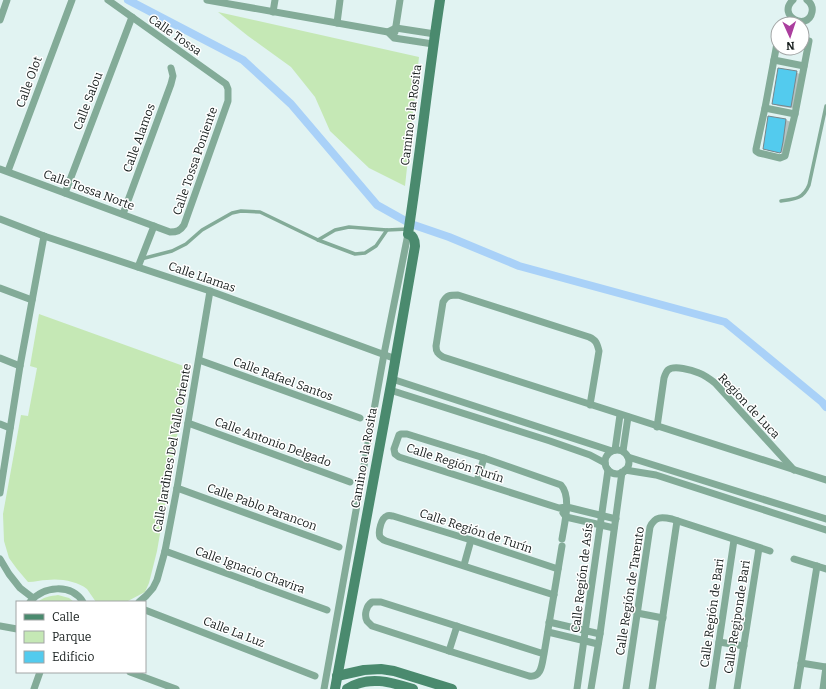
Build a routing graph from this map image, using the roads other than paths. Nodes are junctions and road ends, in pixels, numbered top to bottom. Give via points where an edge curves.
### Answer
1 (7, 0) edge
2 (72, 0) edge
3 (108, 0) edge
4 (275, 0) edge
5 (340, 0) edge
6 (400, 0) edge
7 (440, 0) edge
8 (793, 0) edge
9 (807, 0) edge
10 (211, 1) edge
11 (273, 12) junction
12 (791, 16) edge
13 (810, 16) edge
14 (132, 17) junction
15 (0, 20) edge
16 (337, 23) junction
17 (396, 28) junction
18 (388, 32) junction
19 (394, 38) junction
20 (434, 39) junction
21 (774, 56) edge
22 (806, 56) edge
23 (774, 60) junction
24 (804, 66) junction
25 (171, 68) dead end
26 (228, 89) joint
27 (826, 106) edge
28 (764, 108) junction
29 (795, 114) junction
30 (0, 168) edge
31 (8, 172) junction
32 (65, 193) junction
33 (781, 201) dead end
34 (123, 214) junction
35 (0, 218) edge
36 (154, 226) junction
37 (408, 229) junction
38 (387, 230) junction
39 (170, 232) joint
40 (44, 236) junction
41 (318, 240) junction
42 (141, 259) junction
43 (138, 267) junction
44 (0, 288) edge
45 (210, 291) junction
46 (32, 300) junction
47 (384, 354) junction
48 (0, 358) edge
49 (396, 359) junction
50 (199, 360) junction
51 (20, 366) junction
52 (392, 379) junction
53 (390, 390) junction
54 (590, 405) junction
55 (620, 414) junction
56 (504, 416) junction
57 (360, 418) dead end
58 (628, 418) junction
59 (188, 423) junction
60 (0, 424) edge
61 (501, 426) junction
62 (657, 427) junction
63 (10, 428) junction
64 (619, 452) junction
65 (484, 458) junction
66 (605, 463) junction
67 (608, 470) junction
68 (794, 470) junction
69 (623, 471) junction
70 (826, 480) edge
71 (350, 482) dead end
72 (477, 482) junction
73 (177, 488) junction
74 (0, 489) edge
75 (0, 492) edge
76 (764, 500) junction
77 (563, 508) junction
78 (761, 510) junction
79 (601, 516) junction
80 (566, 517) junction
81 (616, 519) junction
82 (826, 519) edge
83 (677, 521) junction
84 (600, 524) junction
85 (614, 528) junction
86 (826, 530) edge
87 (471, 540) junction
88 (734, 540) junction
89 (339, 547) dead end
90 (759, 548) junction
91 (165, 551) junction
92 (770, 551) dead end
93 (0, 559) edge
94 (794, 559) dead end
95 (464, 565) junction
96 (816, 566) junction
97 (558, 569) junction
98 (826, 569) edge
99 (554, 595) junction
100 (32, 600) edge
101 (83, 601) edge
102 (140, 601) edge
103 (146, 610) edge
104 (327, 610) dead end
105 (636, 613) junction
106 (662, 618) junction
107 (550, 622) junction
108 (0, 626) edge
109 (457, 626) junction
110 (16, 629) edge
111 (586, 631) junction
112 (548, 632) junction
113 (600, 634) junction
114 (584, 641) junction
115 (719, 642) junction
116 (598, 644) junction
117 (744, 646) junction
118 (449, 651) junction
119 (544, 654) junction
120 (801, 662) junction
121 (826, 667) edge
122 (40, 673) edge
123 (133, 673) edge
124 (315, 676) dead end
125 (337, 676) junction
126 (34, 689) edge
127 (176, 689) edge
128 (324, 689) edge
129 (335, 689) edge
130 (347, 689) edge
131 (413, 689) edge
132 (452, 689) edge
133 (577, 689) edge
134 (591, 689) edge
135 (626, 689) edge
136 (652, 689) edge
137 (712, 689) edge
138 (737, 689) edge
139 (797, 689) edge
140 (823, 689) edge

1 - 15 street
2 - 31 street, Calle Olot
3 - 14 street, Calle Tossa
4 - 11 street
5 - 16 street
6 - 17 street
7 - 20 street, Camino a la Rosita
8 - 12 street via 788,10
9 - 13 street via 812,5
10 - 11 street
11 - 16 street
14 - 26 street, Calle Tossa via 226,84
14 - 32 street, Calle Salou
16 - 18 street
17 - 18 street
17 - 19 street
17 - 20 street
18 - 19 street
19 - 20 street
20 - 37 street, Camino a la Rosita
21 - 23 street
22 - 24 street
23 - 24 street
23 - 28 street
24 - 29 street
25 - 34 street, Calle Alamos via 171,84
26 - 39 street, Calle Tossa Poniente via 228,101 184,225 176,232
27 - 33 lane via 809,184 800,197
28 - 29 street
28 - 29 street via 756,151 780,158 785,156
30 - 31 street, Calle Tossa Norte
31 - 32 street, Calle Tossa Norte
32 - 34 street, Calle Tossa Norte
34 - 36 street, Calle Tossa Norte
35 - 40 street, Calle Llamas
36 - 39 street, Calle Tossa Norte
36 - 42 street
37 - 38 lane
37 - 47 street, Camino a la Rosita
37 - 49 street, Camino a la Rosita via 414,238 415,246
38 - 41 lane via 349,227 335,230
38 - 41 lane via 376,246 365,253 355,254
40 - 43 street, Calle Llamas
40 - 46 street
41 - 42 lane via 260,212 241,211 232,213 202,230 186,244 172,251
42 - 43 street
43 - 45 street, Calle Llamas
44 - 46 street
45 - 47 street, Calle Llamas
45 - 50 street, Calle Jardines Del Valle Oriente
46 - 51 street
47 - 49 street, Calle Llamas
47 - 128 street, Camino a la Rosita
48 - 51 street
49 - 52 street, Camino a la Rosita
50 - 57 street, Calle Rafael Santos
50 - 59 street, Calle Jardines Del Valle Oriente
51 - 63 street
52 - 53 street, Camino a la Rosita
52 - 56 street
53 - 61 street
53 - 125 street, Camino a la Rosita
54 - 54 street via 599,351 594,339 458,295 446,297 436,346 438,354
54 - 55 street
55 - 58 street
55 - 64 street
56 - 61 street
56 - 64 street
58 - 62 street
58 - 64 street
59 - 71 street, Calle Antonio Delgado
59 - 73 street, Calle Jardines Del Valle Oriente
60 - 63 street
61 - 66 street via 590,455
62 - 68 street
62 - 68 street, Region de Luca via 664,378 669,369 675,367 699,373 715,383
63 - 74 street
64 - 66 street via 608,454
64 - 69 street via 628,464
64 - 76 street
65 - 72 street
65 - 72 street, Calle Región Turín via 407,434 398,435 397,438 394,449 396,456
65 - 77 street, Calle Región Turín via 562,485 567,497
66 - 67 street
67 - 69 street via 617,474
67 - 79 street, Calle Región de Asís
68 - 70 street
69 - 78 street via 656,475
69 - 81 street, Calle Región de Asís
72 - 77 street, Calle Región Turín
73 - 89 street, Calle Pablo Parancon
73 - 91 street, Calle Jardines Del Valle Oriente
74 - 75 street
76 - 78 street
76 - 82 street
77 - 79 street, Calle Región Turín
77 - 80 street
78 - 86 street
79 - 81 street, Calle Región Turín
79 - 84 street, Calle Región de Asís
80 - 84 street
80 - 97 street, Calle Región de Asís
81 - 85 street, Calle Región de Asís
83 - 88 street, Calle Región de Tarento
83 - 105 street, Calle Región de Tarento via 660,518 652,522
83 - 106 street
84 - 85 street
84 - 111 street, Calle Región de Asís
85 - 113 street, Calle Región de Asís
87 - 95 street
87 - 95 street, Calle Región de Turín via 393,516 387,516 383,520 380,535 386,541
87 - 97 street, Calle Región de Turín
88 - 90 street, Calle Región de Tarento
88 - 115 street, Calle Región de Bari
90 - 92 street, Calle Región de Tarento
90 - 117 street, Calle Regiponde Bari
91 - 102 street, Calle Jardines Del Valle Oriente via 157,580
91 - 104 street, Calle Ignacio Chavira
93 - 100 street via 9,574
94 - 96 street
95 - 99 street
96 - 98 street
96 - 120 street
97 - 99 street, Calle Región de Asís
99 - 107 street, Calle Región de Asís
100 - 101 street via 47,590 63,589
103 - 124 street, Calle La Luz
105 - 106 street
105 - 135 street, Calle Región de Tarento
106 - 136 street
107 - 111 street, Calle Región de Asís
107 - 112 street, Calle Región de Asís
108 - 110 street
109 - 118 street
109 - 118 street via 381,602 369,604 365,615 366,621 372,626
109 - 119 street
111 - 113 street, Calle Región de Asís
111 - 114 street, Calle Región de Asís
112 - 114 street, Calle Región de Asís
112 - 119 street, Calle Región de Asís
113 - 116 street, Calle Región de Asís
114 - 116 street, Calle Región de Asís
114 - 133 street, Calle Región de Asís
115 - 117 street
115 - 137 street, Calle Región de Bari
116 - 134 street, Calle Región de Asís
117 - 138 street, Calle Regiponde Bari
118 - 119 street via 533,676 540,672
120 - 121 street
120 - 139 street
121 - 140 street
122 - 126 street
123 - 127 street
125 - 129 street, Camino a la Rosita
125 - 132 street via 381,668
130 - 131 street via 363,681 375,680

